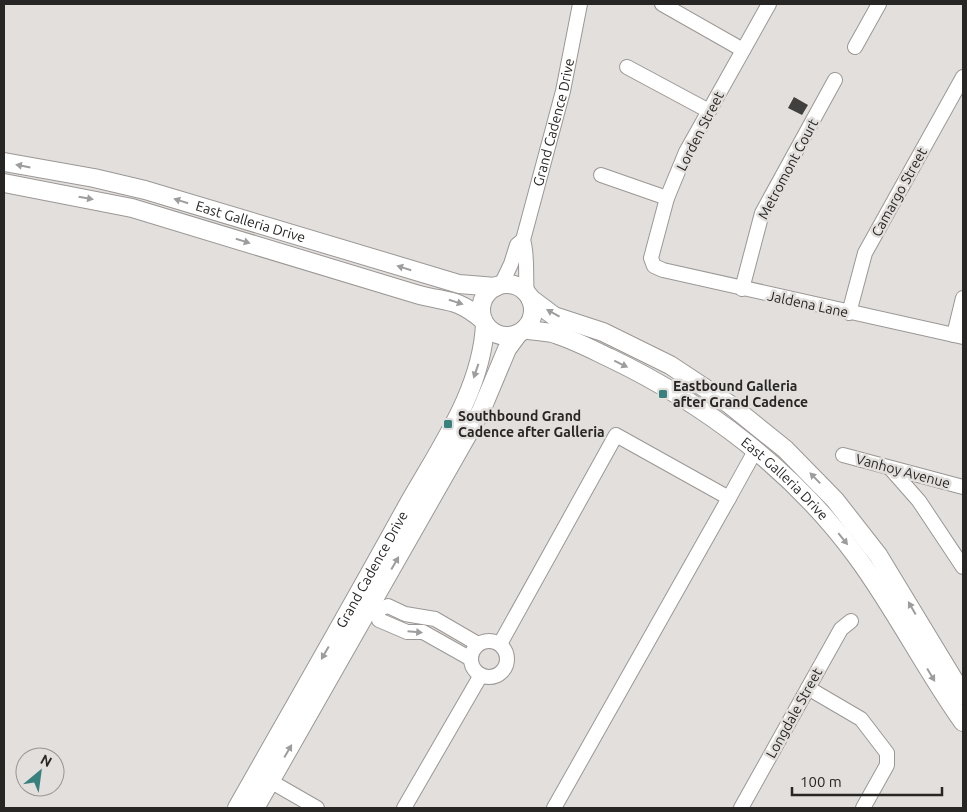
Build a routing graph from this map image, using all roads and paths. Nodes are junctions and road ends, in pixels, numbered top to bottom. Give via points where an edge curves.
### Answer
1 (580, 4) edge
2 (662, 4) edge
3 (769, 4) edge
4 (879, 4) edge
5 (855, 47) dead end
6 (743, 50) junction
7 (627, 67) dead end
8 (963, 77) edge
9 (835, 80) dead end
10 (709, 111) junction
11 (4, 162) edge
12 (601, 174) dead end
13 (4, 183) edge
14 (668, 198) junction
15 (523, 240) junction
16 (654, 266) joint
17 (498, 286) junction
18 (742, 289) junction
19 (529, 296) junction
20 (963, 298) edge
21 (849, 313) junction
22 (484, 322) junction
23 (521, 332) junction
24 (959, 336) edge
25 (755, 451) junction
26 (842, 455) dead end
27 (890, 467) junction
28 (963, 487) edge
29 (729, 498) junction
30 (963, 567) edge
31 (368, 604) junction
32 (851, 621) dead end
33 (478, 644) junction
34 (500, 644) junction
35 (471, 659) junction
36 (481, 675) junction
37 (808, 688) junction
38 (963, 695) edge
39 (963, 722) edge
40 (270, 781) junction
41 (237, 808) edge
42 (255, 808) edge
43 (317, 808) edge
44 (404, 808) edge
45 (554, 808) edge
46 (741, 808) edge
47 (863, 808) edge

1 - 15 street, Grand Cadence Drive via 563,91
2 - 6 street
3 - 6 street, Lorden Street
4 - 5 street
6 - 10 street, Lorden Street
7 - 10 street
8 - 21 street, Camargo Street via 865,253
9 - 18 street, Metromont Court via 762,213
10 - 14 street, Lorden Street via 686,152
17 -> 11 main road, East Galleria Drive via 459,284 128,186
12 - 14 street
13 -> 22 main road, East Galleria Drive via 150,213 416,294 458,302
14 - 16 street, Lorden Street via 651,258
15 - 17 street, Grand Cadence Drive via 517,245 511,264
15 - 19 street, Grand Cadence Drive
16 - 18 street, Jaldena Lane
17 - 19 main road via 516,286
17 - 22 main road via 484,297 481,313
18 - 21 street, Jaldena Lane
19 - 23 main road via 533,314
38 -> 19 main road, East Galleria Drive via 878,555 840,506 785,449 729,404 670,365 603,332 554,316
20 - 24 street
21 - 24 street, Jaldena Lane
22 - 23 main road via 496,334 503,336
22 -> 31 main road, Grand Cadence Drive via 484,348 466,398
23 -> 25 main road, East Galleria Drive via 558,335 650,378 702,410
31 -> 23 main road, Grand Cadence Drive via 481,411 506,349
25 - 29 street
25 -> 39 main road, East Galleria Drive via 808,500 856,555
26 - 27 street, Vanhoy Avenue
27 - 28 street, Vanhoy Avenue
27 - 30 street via 924,508
29 - 34 street via 616,435
29 - 45 street
31 - 33 street via 435,619
31 -> 35 street via 379,620 407,632 423,632
40 -> 31 main road, Grand Cadence Drive
31 -> 41 main road, Grand Cadence Drive
32 - 37 street, Longdale Street via 841,629
33 - 34 street via 489,641
33 - 35 street
34 - 36 street via 507,654 505,667 496,676
35 - 36 street via 474,669
36 - 44 street
37 - 46 street, Longdale Street
37 - 47 street via 861,718 887,753 889,761
40 - 42 main road, Grand Cadence Drive
40 - 43 street

